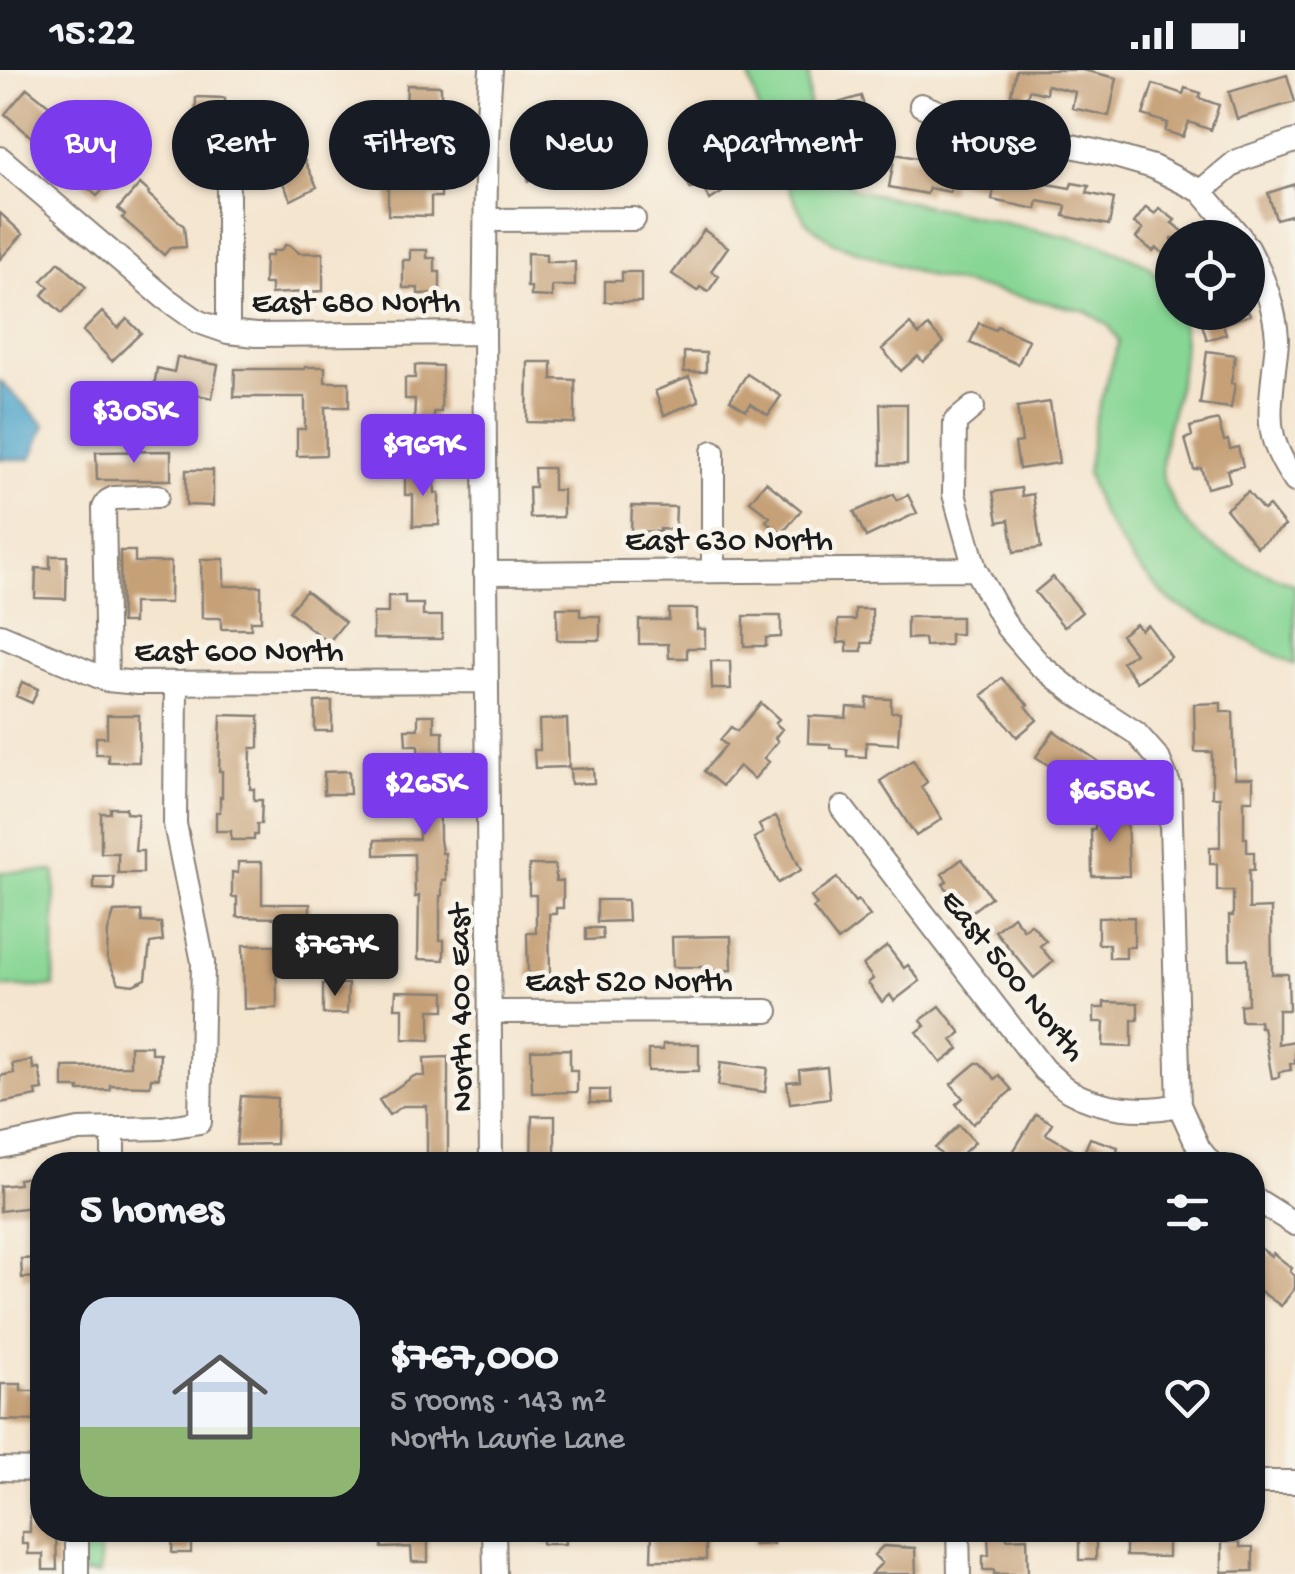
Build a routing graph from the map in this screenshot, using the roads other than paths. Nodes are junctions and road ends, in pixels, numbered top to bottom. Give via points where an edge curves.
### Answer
1 (491, 70) edge
2 (1295, 142) edge
3 (1071, 146) edge
4 (0, 158) edge
5 (228, 190) dead end
6 (1201, 191) junction
7 (486, 220) junction
8 (634, 220) dead end
9 (1228, 220) edge
10 (1265, 286) edge
11 (228, 332) junction
12 (484, 333) junction
13 (973, 407) dead end
14 (713, 452) dead end
15 (1295, 482) edge
16 (157, 496) dead end
17 (975, 569) junction
18 (713, 571) junction
19 (485, 573) junction
20 (0, 636) edge
21 (107, 680) junction
22 (486, 681) junction
23 (176, 683) junction
24 (842, 808) dead end
25 (490, 1012) junction
26 (767, 1012) dead end
27 (1179, 1105) junction
28 (113, 1129) junction
29 (0, 1147) edge
30 (113, 1152) edge
31 (492, 1152) edge
32 (1202, 1152) edge
33 (1265, 1205) edge
34 (1295, 1224) edge
35 (0, 1469) edge
36 (30, 1470) edge
37 (1265, 1482) edge
38 (1295, 1482) edge
39 (77, 1542) edge
40 (495, 1542) edge
41 (958, 1542) edge
42 (77, 1574) edge
43 (496, 1574) edge
44 (958, 1574) edge

1 - 7 street, North 400 East
2 - 6 street via 1237,160
3 - 6 street via 1153,167
4 - 11 street via 165,298
5 - 11 street
6 - 9 street
7 - 8 street
7 - 12 street, North 400 East
10 - 15 street via 1277,340 1269,418
11 - 12 street, East 680 North
12 - 19 street, North 400 East
13 - 17 street via 955,422 954,494
14 - 18 street
16 - 21 street via 114,498 104,508
17 - 18 street, East 630 North
17 - 27 street via 1007,627 1040,665 1136,733 1158,758 1170,788
18 - 19 street, East 630 North
19 - 22 street, North 400 East
20 - 21 street, East 600 North
21 - 23 street, East 600 North
22 - 23 street, East 600 North
22 - 25 street, North 400 East
23 - 28 street via 175,824 204,962 200,1122
24 - 27 street, East 500 North via 1044,1070 1070,1091 1105,1104 1142,1111
25 - 26 street, East 520 North
25 - 31 street, North 400 East
27 - 32 street
28 - 29 street
28 - 30 street
33 - 34 street
35 - 36 street
37 - 38 street
39 - 42 street
40 - 43 street
41 - 44 street

